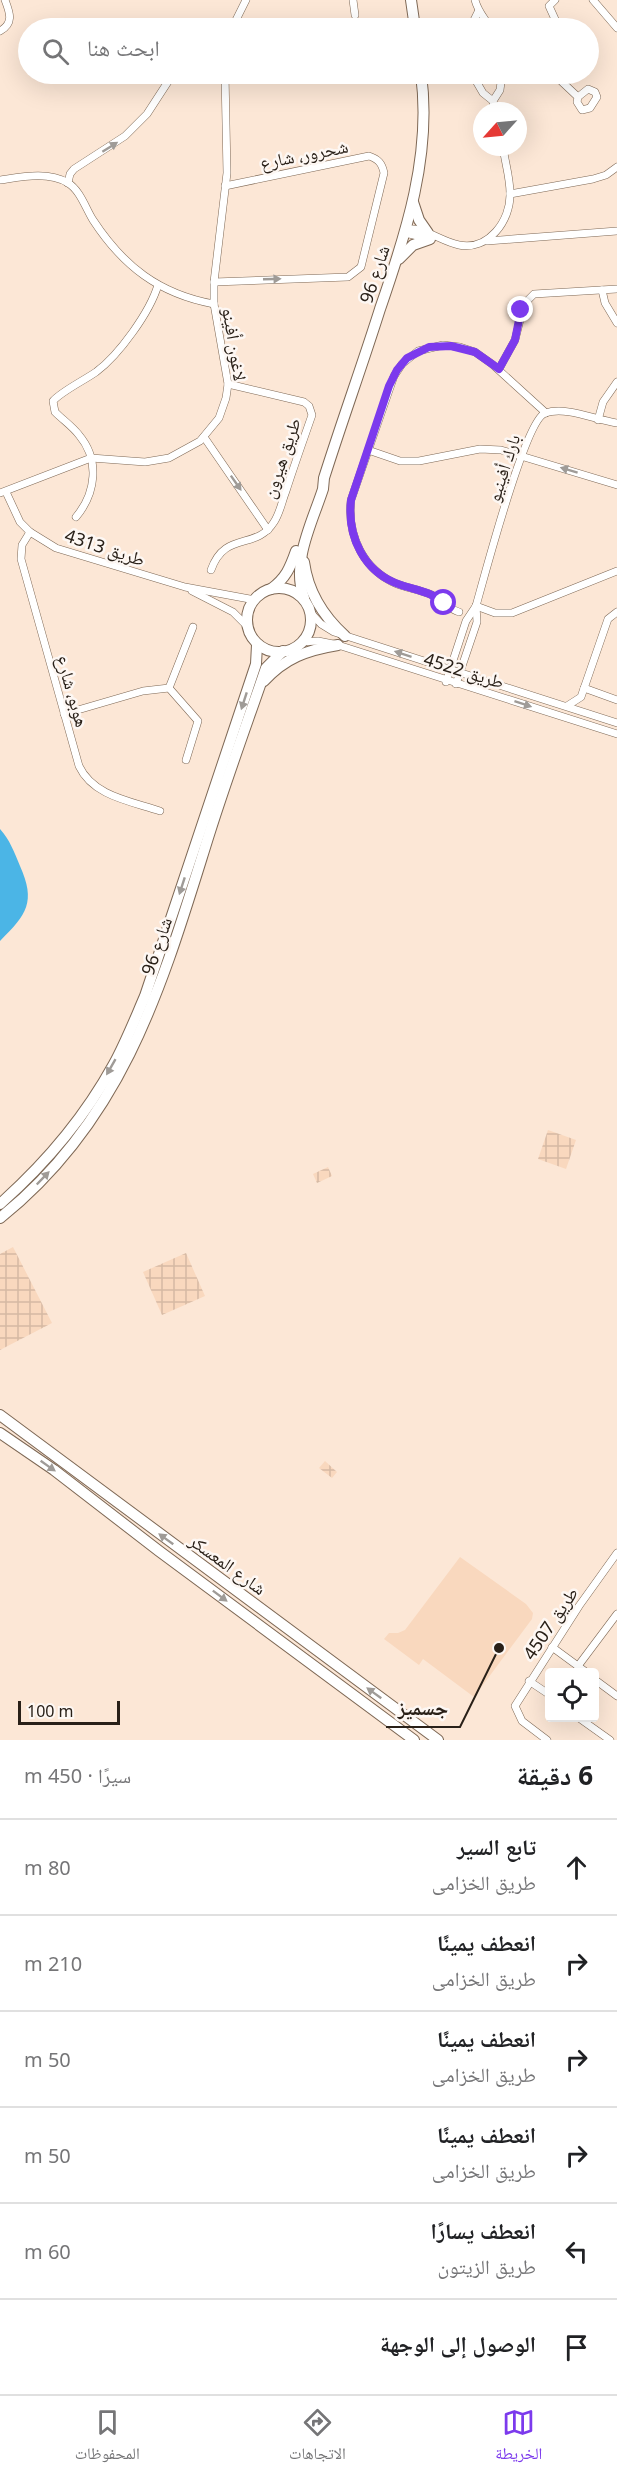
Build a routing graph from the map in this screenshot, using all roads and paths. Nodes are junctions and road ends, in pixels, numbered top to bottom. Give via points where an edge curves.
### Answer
1 (5, 0) edge
2 (246, 0) edge
3 (353, 0) edge
4 (411, 0) edge
5 (476, 0) edge
6 (554, 0) edge
7 (593, 0) edge
8 (477, 12) junction
9 (355, 15) dead end
10 (237, 18) edge
11 (414, 18) edge
12 (474, 18) edge
13 (484, 18) edge
14 (554, 18) edge
15 (617, 28) edge
16 (0, 31) edge
17 (166, 84) edge
18 (225, 84) edge
19 (421, 84) edge
20 (478, 84) edge
21 (501, 84) edge
22 (564, 84) edge
23 (578, 97) dead end
24 (493, 101) joint
25 (504, 156) edge
26 (617, 167) edge
27 (0, 180) edge
28 (69, 183) junction
29 (225, 186) junction
30 (510, 194) junction
31 (413, 202) junction
32 (405, 231) junction
33 (617, 231) edge
34 (432, 237) junction
35 (487, 241) junction
36 (397, 261) junction
37 (214, 282) junction
38 (158, 285) junction
39 (617, 289) edge
40 (602, 290) junction
41 (214, 304) junction
42 (617, 323) edge
43 (499, 369) junction
44 (617, 382) edge
45 (228, 384) junction
46 (546, 413) junction
47 (598, 420) junction
48 (617, 423) edge
49 (204, 437) junction
50 (368, 450) junction
51 (521, 455) junction
52 (91, 458) junction
53 (324, 478) junction
54 (617, 485) edge
55 (3, 493) edge
56 (75, 517) dead end
57 (268, 530) junction
58 (30, 532) junction
59 (304, 549) junction
60 (211, 570) dead end
61 (617, 571) edge
62 (184, 587) junction
63 (271, 589) junction
64 (304, 598) junction
65 (255, 600) junction
66 (476, 606) junction
67 (311, 612) junction
68 (459, 612) dead end
69 (617, 612) edge
70 (466, 621) junction
71 (476, 625) junction
72 (247, 626) junction
73 (193, 627) dead end
74 (345, 636) junction
75 (301, 642) junction
76 (257, 645) junction
77 (338, 645) junction
78 (283, 651) junction
79 (450, 669) junction
80 (459, 672) junction
81 (446, 682) junction
82 (456, 684) junction
83 (260, 686) junction
84 (169, 688) junction
85 (584, 688) junction
86 (580, 697) junction
87 (617, 700) edge
88 (567, 706) junction
89 (586, 712) junction
90 (64, 714) junction
91 (617, 723) edge
92 (617, 734) edge
93 (186, 760) dead end
94 (160, 811) dead end
95 (0, 1204) edge
96 (0, 1218) edge
97 (0, 1415) edge
98 (0, 1432) edge
99 (617, 1553) edge
100 (617, 1614) edge
101 (552, 1647) junction
102 (578, 1666) junction
103 (581, 1668) edge
104 (530, 1681) junction
105 (599, 1682) edge
106 (545, 1692) edge
107 (616, 1692) edge
108 (585, 1722) edge
109 (414, 1740) edge
110 (438, 1740) edge
111 (547, 1740) edge
112 (610, 1740) edge

1 - 16 street via 10,18
2 - 10 street
3 - 9 street
4 - 11 street
5 - 8 street
6 - 14 street via 549,6
7 - 15 street
8 - 12 street
8 - 13 street
28 -> 17 street via 74,169 115,145 147,114
18 - 29 street, لاغون أفينو
19 - 31 street, شارع 96 via 423,120
20 - 24 street
21 - 24 street
22 - 23 street
25 - 30 street
26 - 30 street via 593,179
27 - 28 street via 40,176
28 - 38 street via 111,247
29 - 37 street, لاغون أفينو
37 -> 29 street, شحرور، شارع via 354,274 361,267 384,172 376,159 369,156
30 - 35 street via 505,218
31 - 32 street, شارع 96
31 - 34 street
32 - 34 street via 420,229
32 - 36 street, شارع 96
33 - 35 street
34 - 35 street via 469,246
34 - 36 street via 412,245
36 - 53 street, شارع 96
37 - 41 street, لاغون أفينو
38 - 41 street
38 - 52 street via 137,326 100,369 53,402 55,412 78,433
39 - 40 street
40 - 42 street
40 - 43 street via 542,293 528,299 521,310 515,340
41 - 45 street, لاغون أفينو
43 - 46 street
43 - 50 street via 481,355 460,347 435,346 413,354 394,376
44 - 47 street via 603,402
45 - 49 street, لاغون أفينو via 222,411
45 - 57 street, طريق هيرون via 304,402 311,410 275,521
46 - 47 street via 565,412
46 - 51 street, بارك أفينيو via 538,418
47 - 48 street
49 - 52 street, لاغون أفينو via 188,449 161,460
49 -> 57 street, طريق هيرون
50 - 51 street via 400,461 434,460 480,449
50 - 68 street via 350,509 359,550 388,579 432,594
54 -> 51 street
51 - 66 street, بارك أفينيو
52 - 55 street, لاغون أفينو
52 - 56 street via 94,468 90,494
53 - 59 street, شارع 96
53 - 63 street, شارع 96 via 317,488 290,569
55 - 58 street, طريق 4313
57 - 60 street via 249,541 228,546 215,559
58 - 62 street, طريق 4313 via 68,553
58 - 90 street, هوبو، شارع via 22,545 21,559
59 - 64 street, شارع 96 via 298,578
59 - 74 street via 306,579 311,590 324,614
61 - 66 street via 512,613 495,613
62 - 65 street, طريق 4313
62 - 72 street, طريق 4313 via 233,612
63 - 64 street via 291,590
63 - 65 street
64 - 67 street
65 - 72 street via 248,609
66 - 70 street, بارك أفينيو
66 - 71 street, بارك أفينيو
67 - 74 street, طريق 4522 via 321,624
67 - 75 street via 311,623
69 - 85 street via 604,627
70 - 71 street
70 - 79 street, بارك أفينيو
71 - 80 street, بارك أفينيو
72 - 76 street
73 - 84 street
79 -> 74 street, طريق 4522
75 - 77 street, طريق 4522
75 - 78 street
76 - 78 street
76 -> 95 street, شارع 96 via 256,664 157,962 124,1043 73,1125
77 - 81 street, طريق 4522
77 - 83 street via 292,658
78 - 83 street, شارع 96 via 266,668
79 - 80 street, طريق 4522
79 - 81 street, بارك أفينيو
80 - 82 street, بارك أفينيو
80 - 88 street, طريق 4522
81 - 82 street, طريق 4522
82 -> 92 street, طريق 4522
96 -> 83 street, شارع 96 via 81,1134 141,1033
84 - 90 street via 143,691
84 - 93 street via 198,721
85 - 86 street
85 - 87 street
86 - 88 street
86 - 89 street
88 - 89 street, طريق 4522
89 - 91 street, طريق 4522
90 - 94 street, هوبو، شارع via 87,780 104,792
110 -> 97 street, شارع المعسكر
98 -> 109 street, شارع المعسكر
99 - 101 street, طريق 4507
100 - 102 street
101 - 102 street
101 - 104 street, طريق 4507
102 - 103 street
104 - 106 street
104 - 111 street, طريق 4507 via 515,1706 517,1713
105 - 107 street
108 - 112 street

